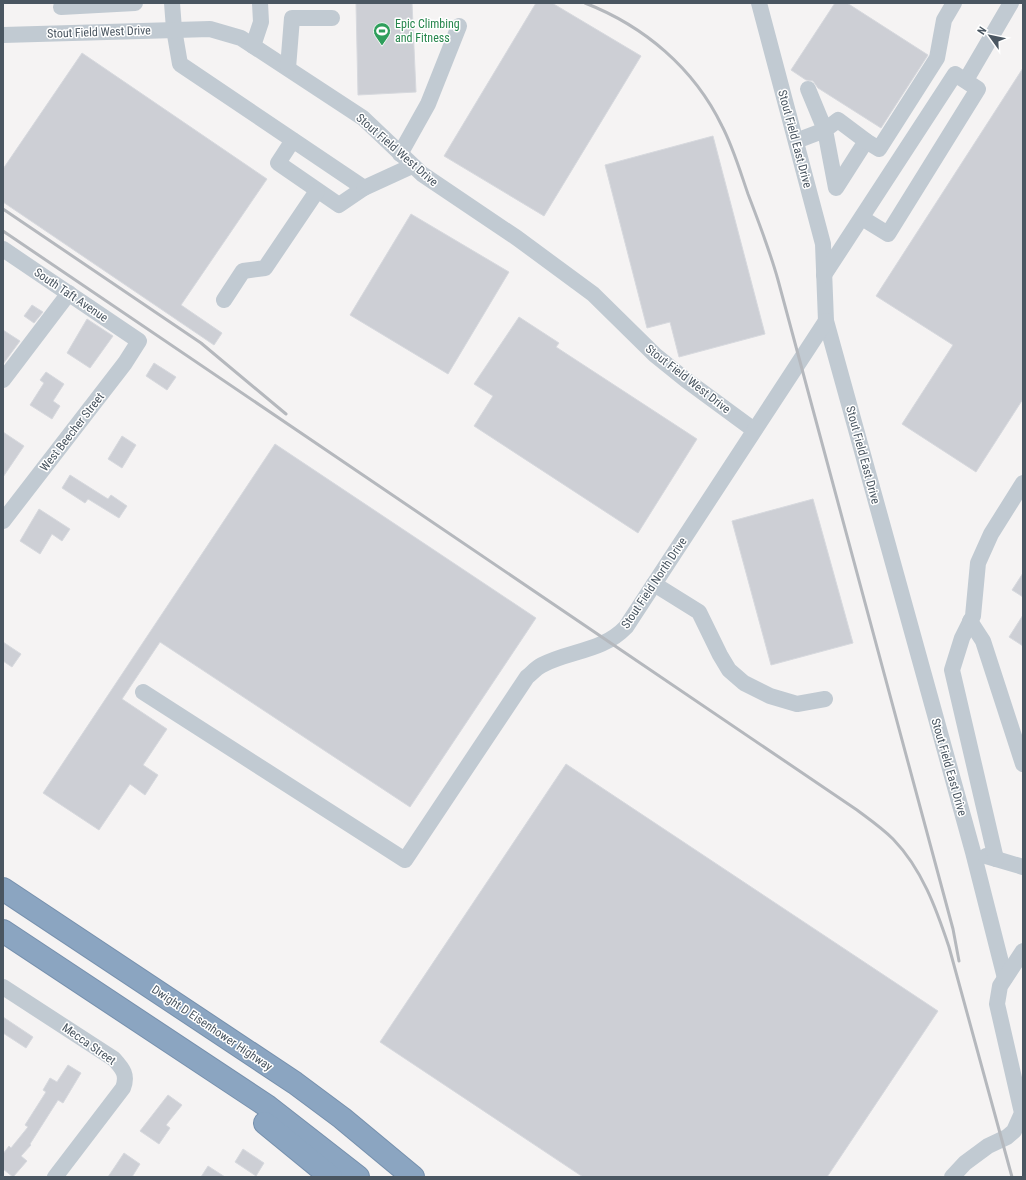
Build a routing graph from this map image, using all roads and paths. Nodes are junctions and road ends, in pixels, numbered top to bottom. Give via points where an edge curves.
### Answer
1 (135, 3) edge
2 (172, 3) edge
3 (260, 3) edge
4 (759, 3) edge
5 (954, 3) edge
6 (1011, 3) edge
7 (61, 7) dead end
8 (332, 18) dead end
9 (459, 26) dead end
10 (174, 29) junction
11 (3, 35) edge
12 (253, 46) junction
13 (288, 68) junction
14 (967, 81) junction
15 (808, 89) dead end
16 (825, 130) junction
17 (293, 140) junction
18 (796, 141) junction
19 (866, 141) junction
20 (400, 154) junction
21 (412, 166) junction
22 (364, 188) junction
23 (317, 191) junction
24 (862, 218) junction
25 (3, 249) edge
26 (824, 275) junction
27 (69, 293) junction
28 (224, 300) dead end
29 (826, 321) junction
30 (139, 341) joint
31 (3, 380) edge
32 (754, 430) junction
33 (1023, 483) edge
34 (3, 521) edge
35 (654, 584) junction
36 (970, 621) junction
37 (143, 692) dead end
38 (825, 699) dead end
39 (1023, 764) edge
40 (973, 852) junction
41 (996, 859) junction
42 (1023, 867) edge
43 (3, 889) edge
44 (3, 931) edge
45 (1023, 951) edge
46 (1005, 978) junction
47 (3, 987) edge
48 (167, 1039) junction
49 (1023, 1114) edge
50 (55, 1177) edge
51 (331, 1177) edge
52 (358, 1177) edge
53 (413, 1177) edge
54 (952, 1177) edge

1 - 7 street
2 - 10 street
3 - 12 street via 261,22
4 - 18 street, Stout Field East Drive
5 - 19 street via 944,20 936,58 879,149
6 - 14 street
8 - 13 street via 292,18
9 - 20 street via 428,104
10 - 11 street, Stout Field West Drive
10 - 12 street, Stout Field West Drive via 210,29 231,34
10 - 17 street via 180,64
12 - 13 street, Stout Field West Drive
13 - 20 street, Stout Field West Drive via 363,118
14 - 24 street
14 - 24 street via 888,234
15 - 16 street
16 - 18 street
16 - 19 street via 838,120
16 - 19 street via 836,188
17 - 22 street
17 - 23 street via 278,163
18 - 26 street, Stout Field East Drive via 823,244
20 - 21 street, Stout Field West Drive
21 - 22 street
21 - 32 street, Stout Field West Drive via 441,189 534,250 593,294 655,355
22 - 23 street via 339,205
23 - 28 street via 265,268 243,271
24 - 26 street
25 - 27 street, South Taft Avenue
26 - 29 street, Stout Field East Drive
27 - 30 street, South Taft Avenue
27 - 31 street
29 - 32 street, Stout Field North Drive
29 - 40 street, Stout Field East Drive
30 - 34 street, West Beecher Street via 125,363
32 - 35 street, Stout Field North Drive
33 - 36 street via 991,534 978,563
35 - 37 street, Stout Field North Drive via 626,627 616,637 596,647 540,666 523,681 405,860
35 - 38 street via 699,612 729,670 744,683 770,696 797,704
36 - 39 street via 983,641
36 - 41 street via 952,670
40 - 41 street
40 - 46 street, Stout Field East Drive
41 - 42 street
43 - 53 highway, Dwight D Eisenhower Highway via 295,1083
44 - 48 highway
45 - 46 street
46 - 49 street via 998,988 998,1016
47 - 50 street, Mecca Street via 110,1057 123,1069 126,1076 124,1088
48 - 51 highway
48 - 52 highway via 267,1106
49 - 54 street via 1014,1130 965,1163

